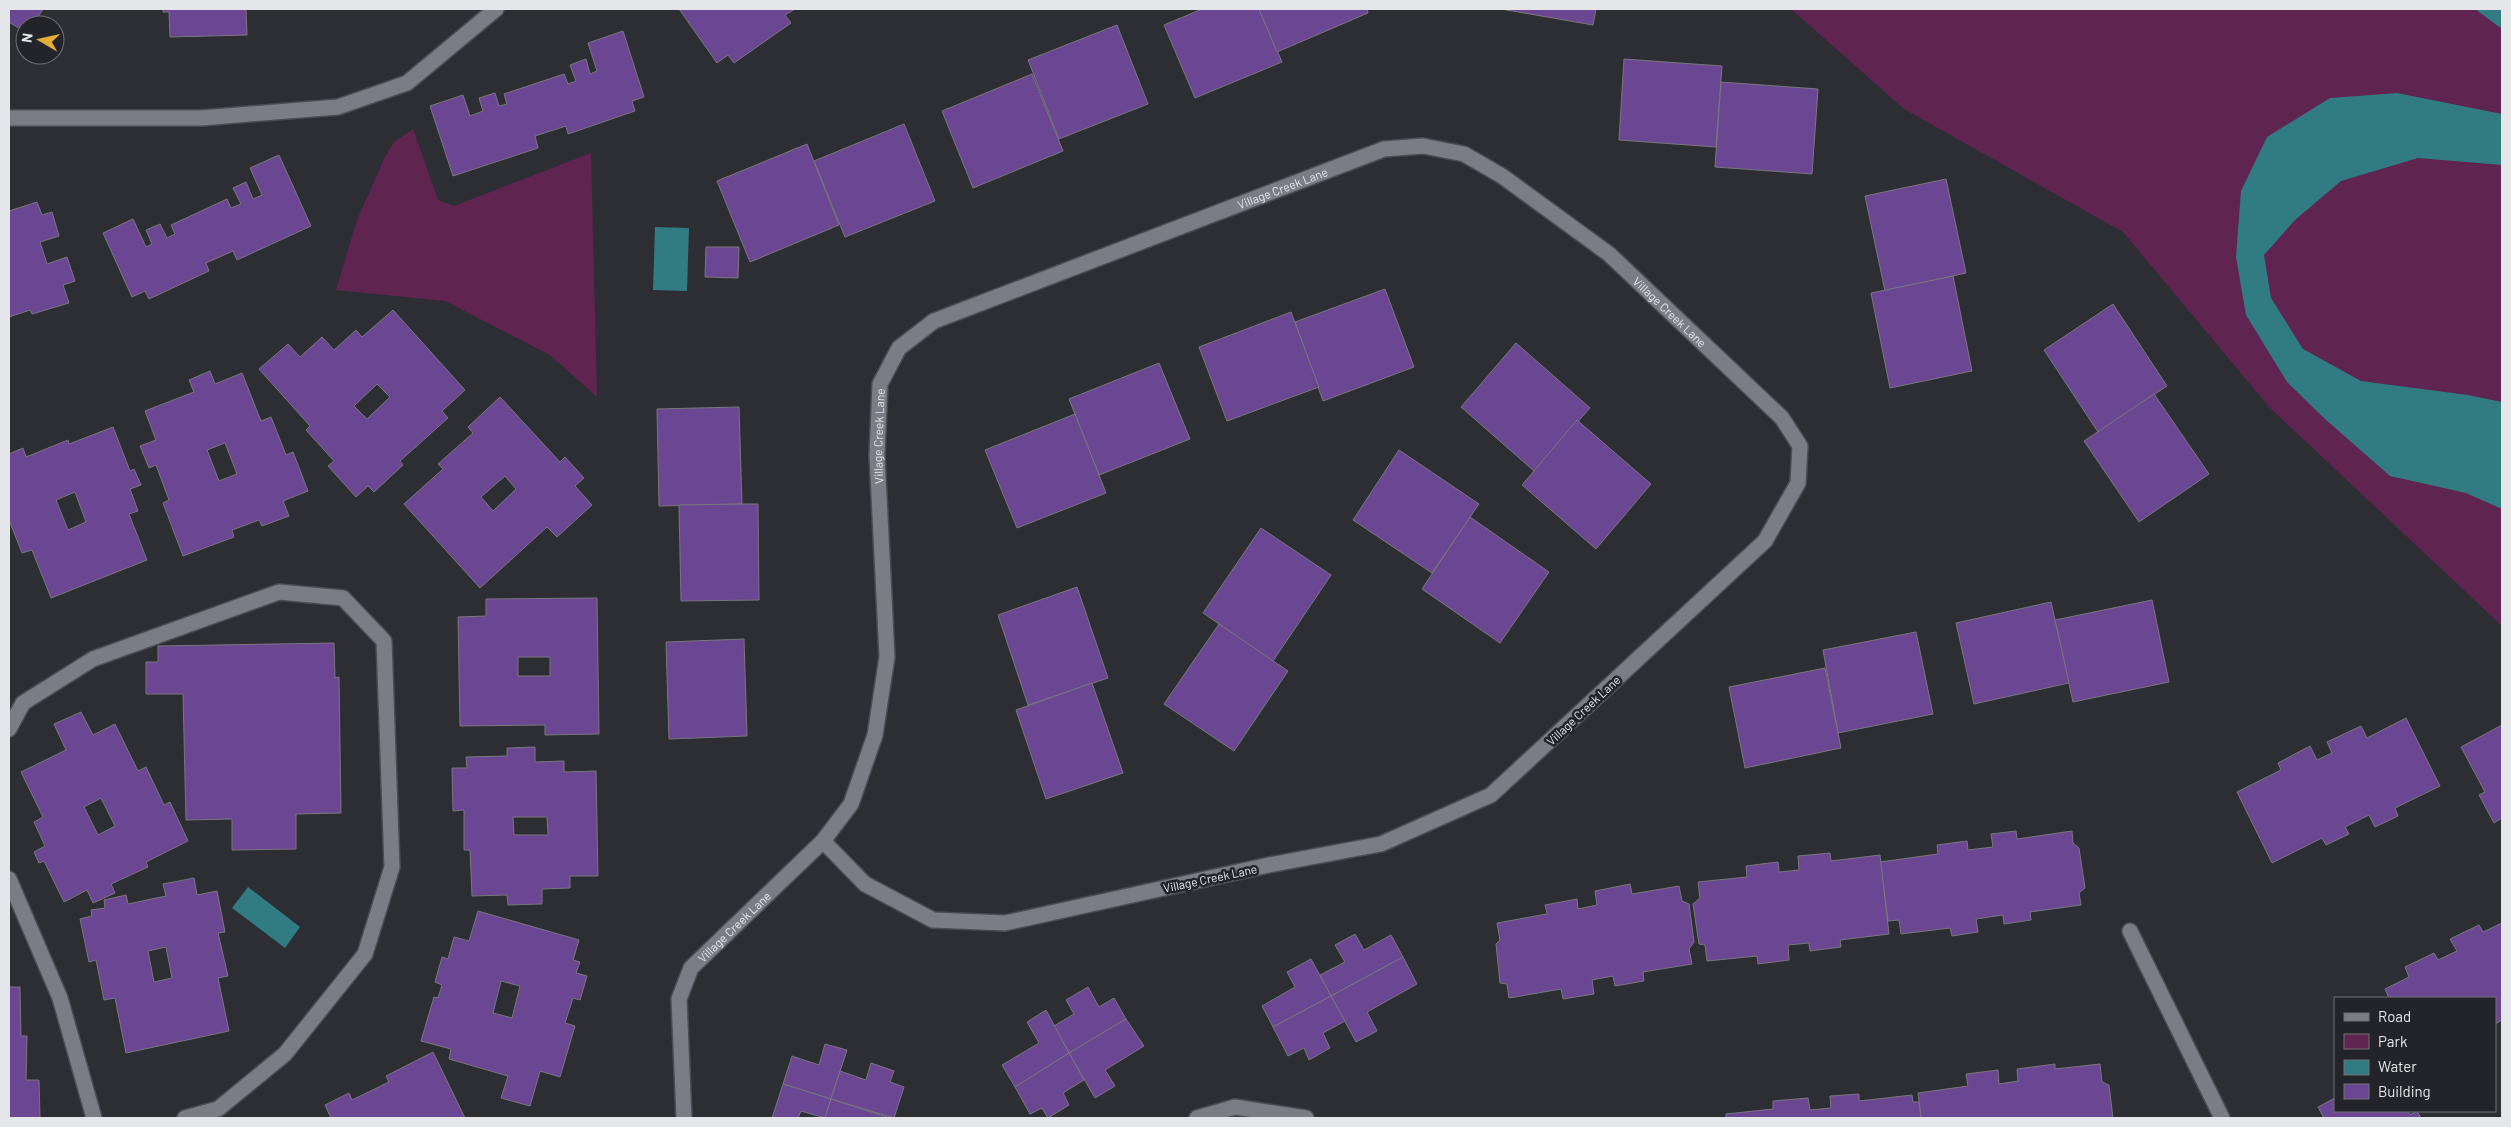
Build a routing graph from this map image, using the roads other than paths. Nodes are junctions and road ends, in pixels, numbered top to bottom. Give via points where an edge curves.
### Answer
1 (496, 9) edge
2 (9, 118) edge
3 (9, 729) edge
4 (823, 841) junction
5 (9, 879) edge
6 (2130, 931) dead end
7 (94, 1118) edge
8 (185, 1118) edge
9 (684, 1118) edge
10 (1197, 1118) edge
11 (1306, 1118) edge
12 (2222, 1118) edge

1 - 2 street via 406,83 338,107 201,118
3 - 8 street via 23,703 93,659 279,592 343,598 384,641 392,867 365,954 285,1054 218,1109
4 - 4 street, Village Creek Lane via 851,804 875,735 887,657 877,455 880,384 899,348 934,321 1384,149 1423,146 1464,154 1502,176 1609,254 1782,418 1800,446 1798,483 1765,540 1491,795 1381,844 1269,865 1006,923 933,920 866,884
4 - 9 street, Village Creek Lane via 691,968 679,998
5 - 7 street via 60,998
6 - 12 street
10 - 11 street via 1234,1107

